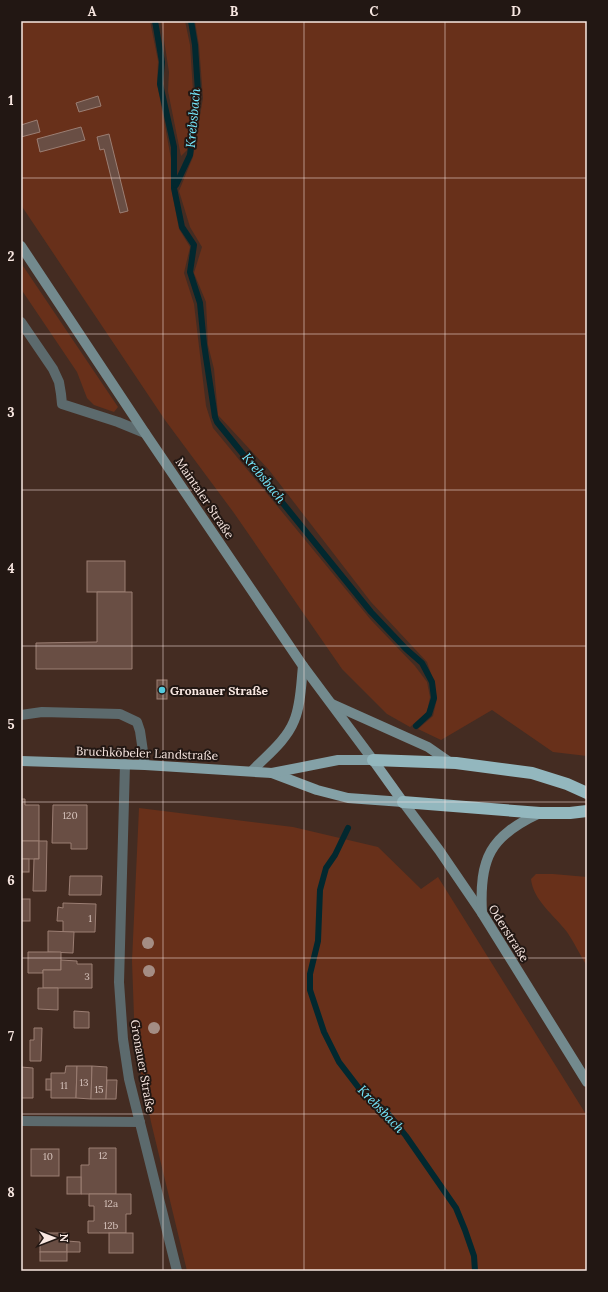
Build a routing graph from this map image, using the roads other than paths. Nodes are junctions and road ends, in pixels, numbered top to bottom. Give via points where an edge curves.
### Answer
1 (21, 246) edge
2 (21, 322) edge
3 (145, 433) junction
4 (303, 666) junction
5 (330, 703) junction
6 (21, 715) edge
7 (373, 760) junction
8 (21, 761) edge
9 (451, 763) junction
10 (125, 764) junction
11 (145, 765) junction
12 (252, 771) junction
13 (272, 773) junction
14 (587, 793) edge
15 (403, 802) junction
16 (587, 811) edge
17 (540, 813) junction
18 (482, 913) junction
19 (587, 1082) edge
20 (21, 1121) edge
21 (140, 1122) junction
22 (177, 1271) edge

1 - 3 main road, Maintaler Straße
2 - 3 street via 53,369 59,382 62,404
3 - 4 main road, Maintaler Straße
4 - 5 main road, Maintaler Straße
4 - 12 main road via 294,722 282,740
5 - 7 main road, Maintaler Straße
5 - 9 main road via 428,747
6 - 11 street via 42,712 120,714 137,722
7 - 9 highway
7 - 13 main road, Bruchköbeler Landstraße via 338,760
7 - 15 main road
8 - 10 main road, Bruchköbeler Landstraße
9 - 14 highway via 532,773
10 - 11 main road, Bruchköbeler Landstraße
10 - 21 street, Gronauer Straße via 119,982 123,1039
11 - 12 main road, Bruchköbeler Landstraße
12 - 13 main road, Bruchköbeler Landstraße
13 - 15 main road, Bruchköbeler Landstraße via 317,790 348,798
15 - 17 highway
15 - 18 main road, Oderstraße
16 - 17 highway
17 - 18 main road via 508,830 491,849 486,861 481,890
18 - 19 main road, Oderstraße
20 - 21 street
21 - 22 street, Gronauer Straße

